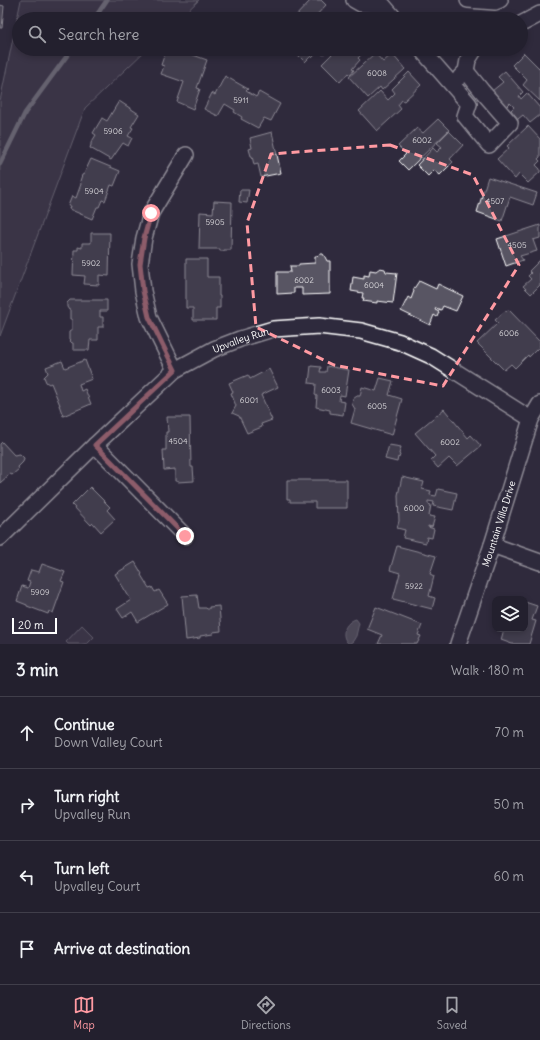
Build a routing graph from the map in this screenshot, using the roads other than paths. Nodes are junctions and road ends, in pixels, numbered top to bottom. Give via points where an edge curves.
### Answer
1 (354, 0) edge
2 (468, 0) edge
3 (497, 1) edge
4 (384, 3) edge
5 (390, 12) edge
6 (540, 14) edge
7 (528, 20) edge
8 (427, 56) edge
9 (471, 56) edge
10 (466, 72) junction
11 (452, 85) junction
12 (186, 155) dead end
13 (175, 370) junction
14 (540, 404) edge
15 (531, 419) junction
16 (95, 445) junction
17 (185, 536) dead end
18 (0, 538) edge
19 (492, 545) junction
20 (540, 562) edge
21 (458, 644) edge

1 - 4 street via 361,4
2 - 3 street
4 - 5 street
6 - 7 street
8 - 11 street
9 - 10 street
10 - 11 street
10 - 11 street via 510,123 490,145 464,116 469,104
12 - 13 street via 151,213 140,264 149,317
13 - 15 street, Upvalley Run via 214,349 273,329 319,326 361,331 400,342 431,356
13 - 16 street, Upvalley Run
14 - 15 street, Mountain Villa Drive
15 - 19 street, Mountain Villa Drive
16 - 17 street
16 - 18 street, Upvalley Run
19 - 20 street
19 - 21 street, Mountain Villa Drive

